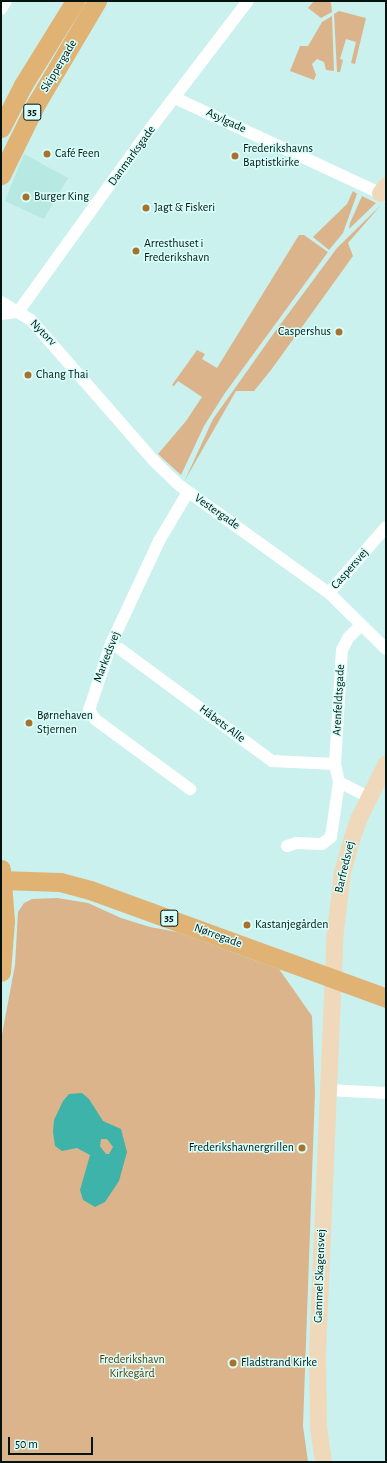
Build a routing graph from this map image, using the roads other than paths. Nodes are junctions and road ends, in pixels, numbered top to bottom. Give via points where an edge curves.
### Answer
1 (6, 1) edge
2 (75, 1) edge
3 (98, 1) edge
4 (248, 1) edge
5 (1, 9) edge
6 (175, 98) junction
7 (1, 128) edge
8 (1, 175) edge
9 (384, 191) edge
10 (1, 302) edge
11 (18, 312) junction
12 (1, 314) edge
13 (66, 357) joint
14 (188, 492) junction
15 (386, 527) edge
16 (329, 593) junction
17 (361, 625) junction
18 (386, 649) edge
19 (120, 650) dead end
20 (386, 763) edge
21 (336, 764) junction
22 (339, 782) junction
23 (190, 789) dead end
24 (368, 797) junction
25 (286, 846) dead end
26 (2, 876) edge
27 (1, 972) edge
28 (332, 978) junction
29 (386, 998) edge
30 (328, 1090) junction
31 (386, 1093) edge
32 (323, 1462) edge

1 - 5 street
2 - 7 main road, Skippergade / 35 via 23,85
3 - 8 main road, Skippergade / 35 via 36,104
4 - 6 street, Danmarksgade
6 - 9 street, Asylgade
6 - 11 street, Danmarksgade
10 - 11 street, Nytorv
11 - 12 street, Nytorv
11 - 13 street, Nytorv via 31,320
13 - 14 street, Vestergade via 149,456
14 - 16 street, Vestergade
14 - 23 street, Markedsvej via 159,541 111,644 89,710 96,720
15 - 16 street, Caspersvej
16 - 17 street, Vestergade
17 - 18 street, Vestergade
17 - 21 street, Arenfeldtsgade via 348,638 342,650
19 - 21 street, Håbets Alle via 272,761
20 - 24 street, Barfredsvej
21 - 22 street, Arenfeldtsgade
22 - 24 street
22 - 25 street, Arenfeldtsgade via 328,841 322,844 296,842
24 - 28 street, Barfredsvej via 359,816 342,872
26 - 27 main road via 5,921
26 - 28 main road, Nørregade / 35 via 60,882 90,890
28 - 29 main road, Nørregade / 35
28 - 30 street, Gammel Skagensvej
30 - 31 street
30 - 32 street, Gammel Skagensvej via 317,1352 318,1426

